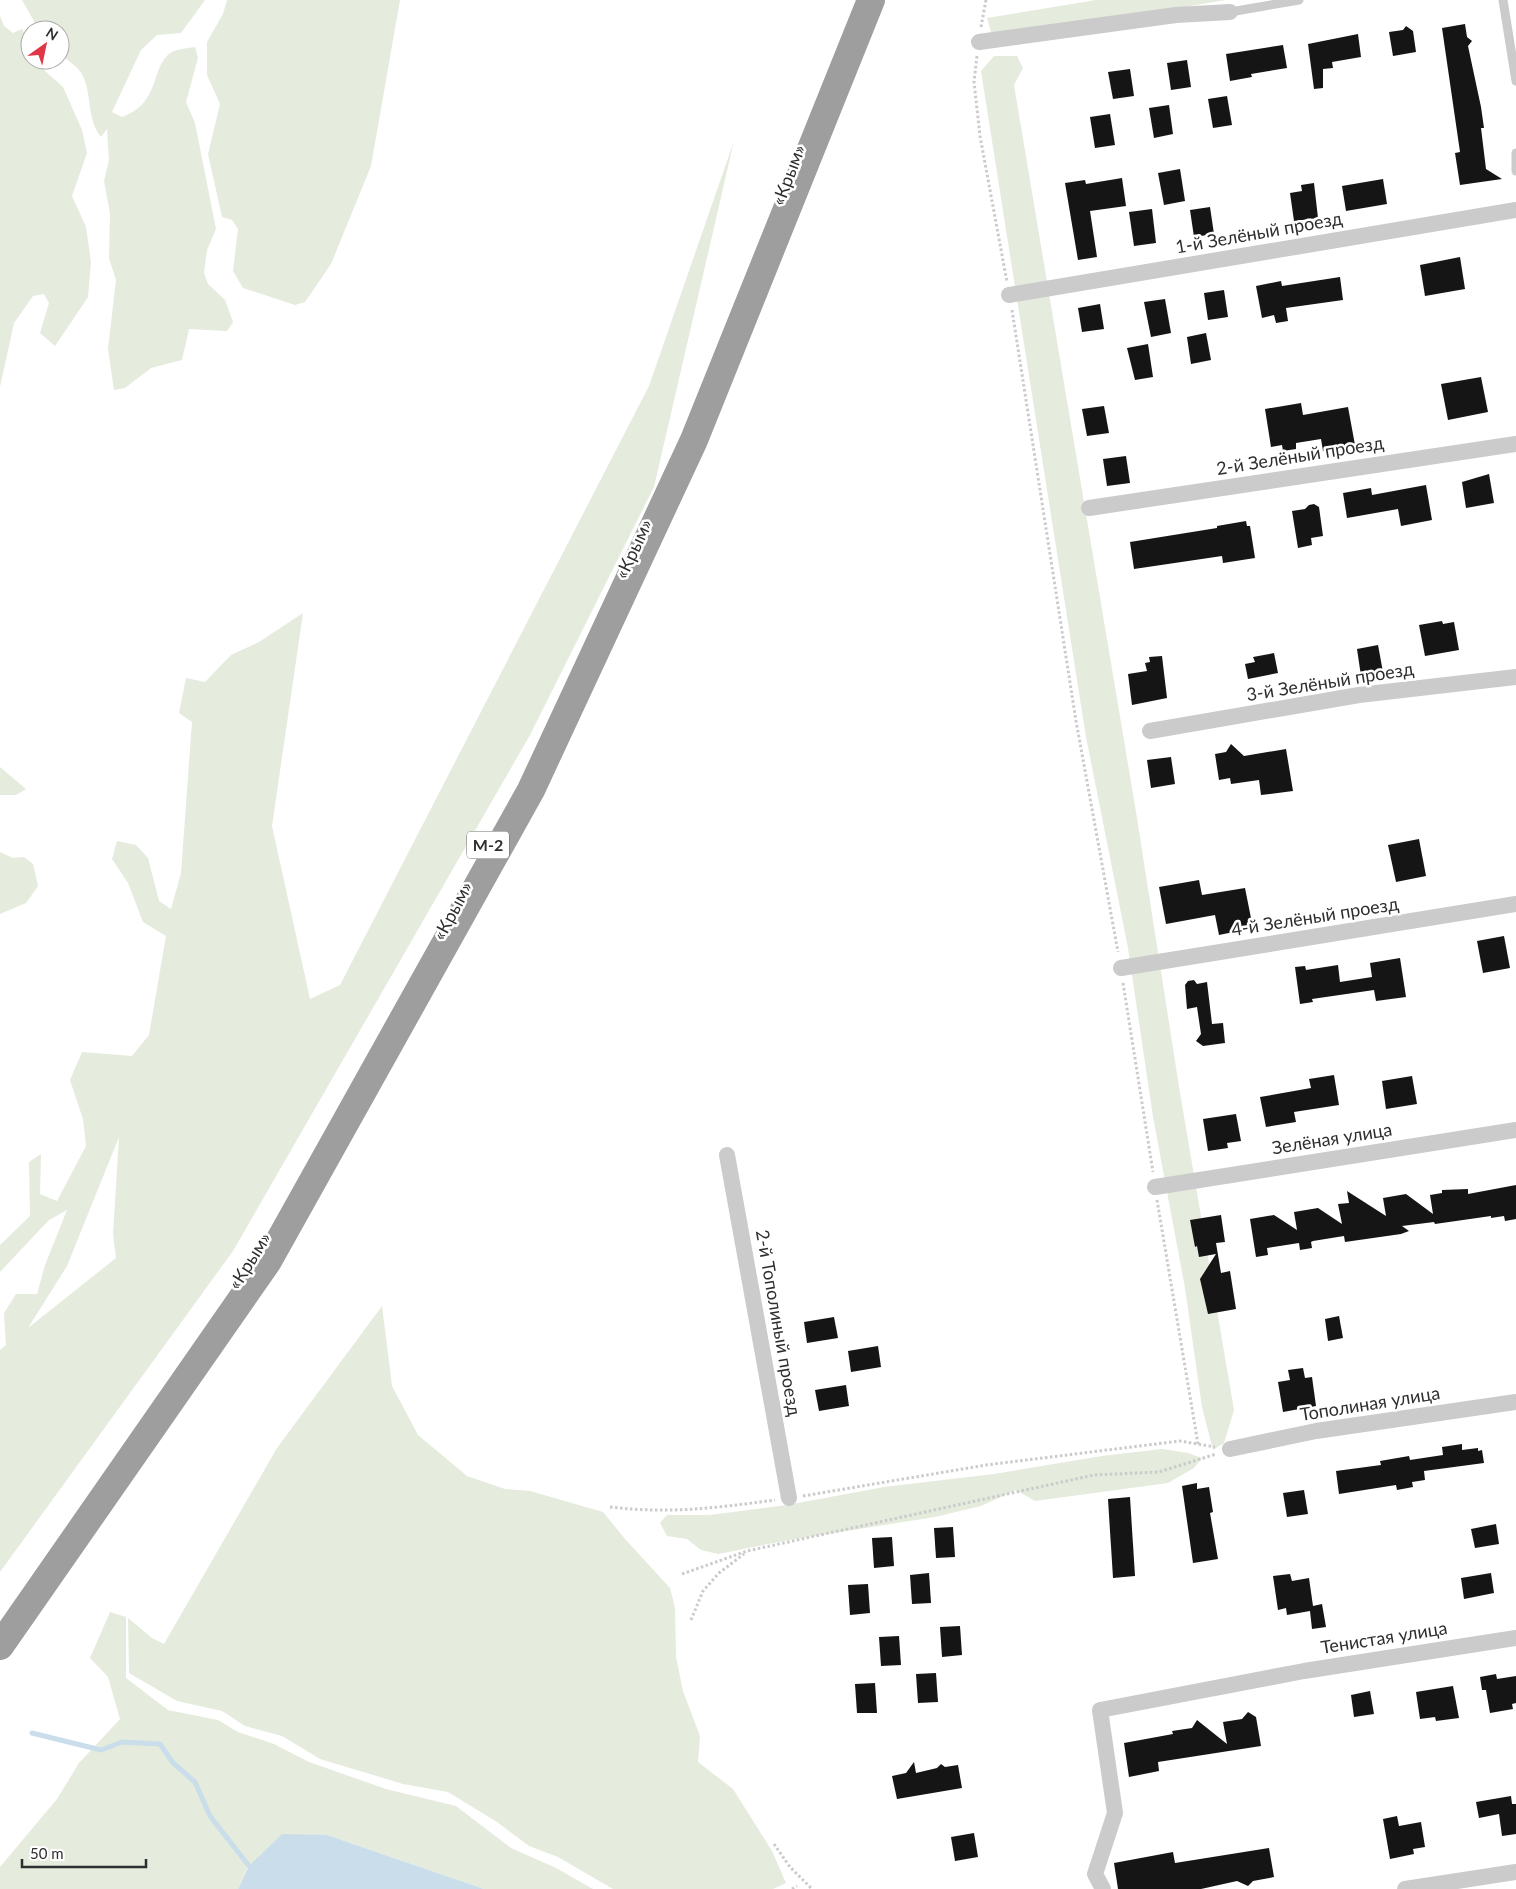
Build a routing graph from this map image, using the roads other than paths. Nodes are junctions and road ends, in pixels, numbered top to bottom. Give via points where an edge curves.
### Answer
1 (856, 0) edge
2 (871, 0) edge
3 (1299, 0) edge
4 (1503, 0) edge
5 (1235, 8) edge
6 (979, 42) road end
7 (1516, 81) edge
8 (1516, 153) edge
9 (1516, 171) edge
10 (1516, 210) edge
11 (1009, 295) road end
12 (1516, 444) edge
13 (1089, 508) dead end
14 (1516, 677) edge
15 (1150, 731) dead end
16 (1516, 904) edge
17 (1120, 968) road end
18 (1516, 1130) edge
19 (727, 1155) dead end
20 (1155, 1187) road end
21 (1516, 1402) edge
22 (1230, 1449) road end
23 (789, 1498) road end
24 (0, 1626) edge
25 (1516, 1638) edge
26 (0, 1646) edge
27 (1516, 1872) edge
28 (1103, 1889) edge
29 (1405, 1889) edge

1 - 24 highway, «Крым» / М-2 via 701,393 554,722 440,934 258,1253 86,1510
2 - 26 highway via 694,440 531,790 268,1261
3 - 5 lane
4 - 7 lane
5 - 6 street
8 - 9 lane
10 - 11 street, 1-й Зелёный проезд
12 - 13 street, 2-й Зелёный проезд
14 - 15 street, 3-й Зелёный проезд via 1359,695
16 - 17 street, 4-й Зелёный проезд
18 - 20 street, Зелёная улица
19 - 23 street, 2-й Тополиный проезд
21 - 22 street, Тополиная улица via 1316,1431
25 - 28 street, Тенистая улица via 1258,1679 1100,1710 1115,1813 1095,1874
27 - 29 street

